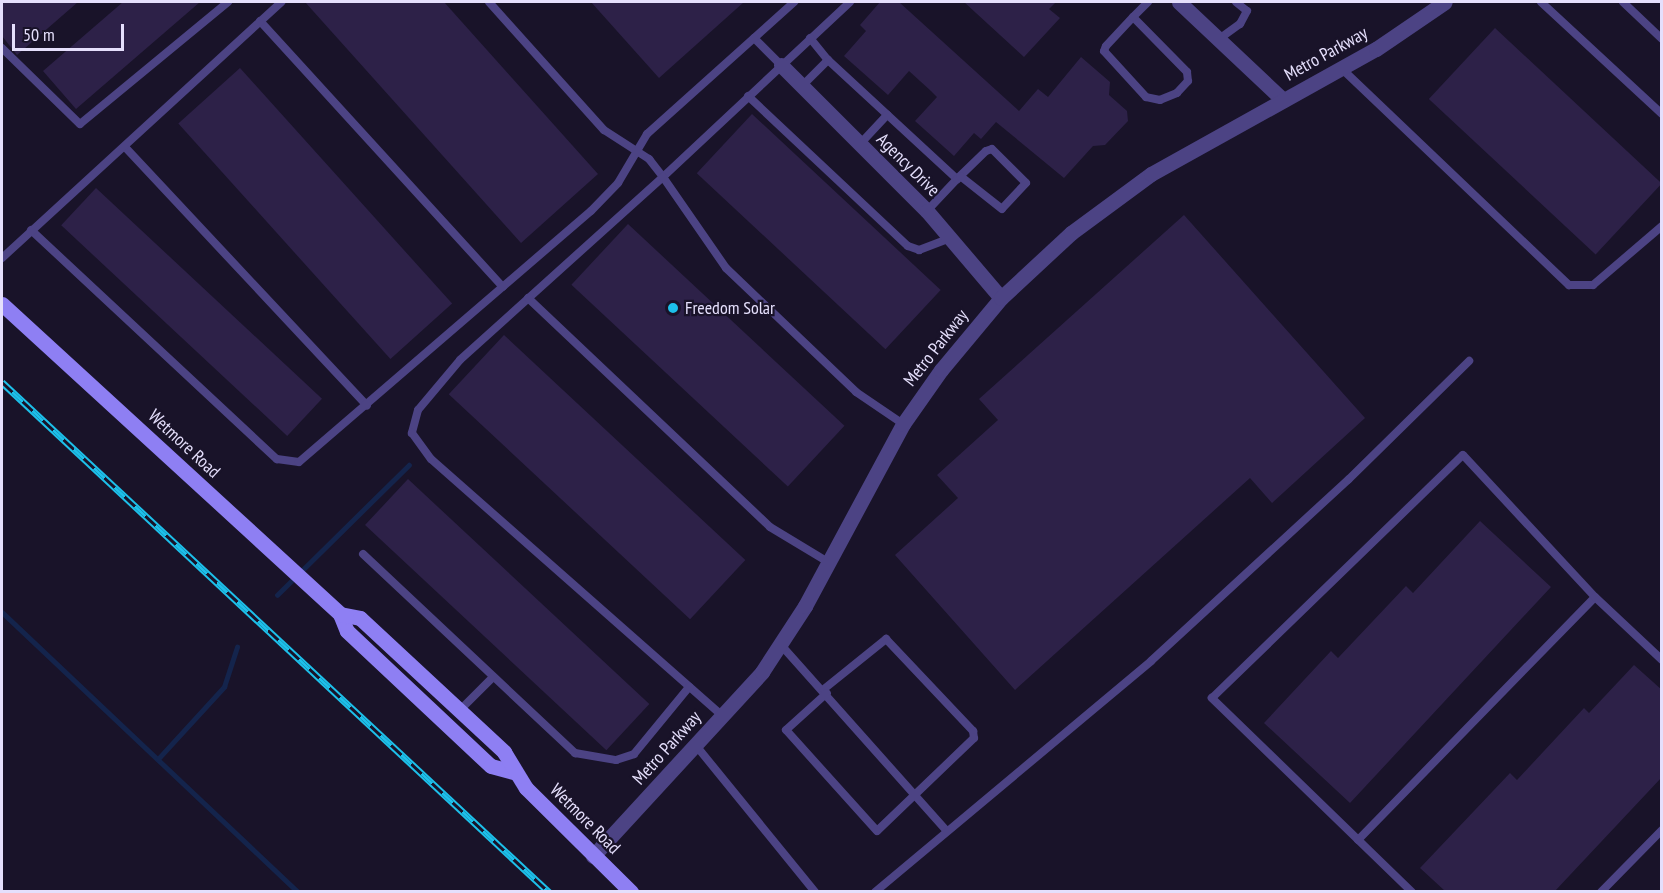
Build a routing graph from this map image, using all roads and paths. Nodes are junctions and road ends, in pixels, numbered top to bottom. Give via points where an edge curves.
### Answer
1 (228, 2) edge
2 (281, 2) edge
3 (489, 2) edge
4 (794, 2) edge
5 (850, 2) edge
6 (1148, 2) edge
7 (1179, 2) edge
8 (1236, 2) edge
9 (1445, 2) edge
10 (1541, 2) edge
11 (1623, 2) edge
12 (1133, 17) junction
13 (260, 21) junction
14 (754, 38) junction
15 (810, 38) junction
16 (1219, 39) junction
17 (1662, 39) edge
18 (2, 48) edge
19 (828, 60) junction
20 (781, 65) junction
21 (1341, 68) junction
22 (802, 87) junction
23 (748, 96) junction
24 (1283, 100) junction
25 (1662, 114) edge
26 (887, 115) junction
27 (860, 144) junction
28 (125, 147) junction
29 (637, 151) junction
30 (663, 177) junction
31 (959, 177) junction
32 (927, 211) junction
33 (1662, 226) edge
34 (31, 230) junction
35 (950, 238) junction
36 (2, 258) edge
37 (503, 288) junction
38 (528, 298) junction
39 (1001, 298) junction
40 (2, 304) edge
41 (1469, 361) dead end
42 (367, 406) junction
43 (903, 424) junction
44 (363, 554) dead end
45 (828, 562) junction
46 (1595, 597) junction
47 (340, 614) junction
48 (781, 645) junction
49 (1662, 660) edge
50 (493, 677) junction
51 (689, 687) junction
52 (825, 691) junction
53 (459, 711) junction
54 (722, 716) junction
55 (698, 748) junction
56 (513, 772) junction
57 (916, 795) junction
58 (1662, 830) edge
59 (947, 831) junction
60 (1358, 840) junction
61 (593, 856) junction
62 (631, 891) edge
63 (815, 891) edge
64 (875, 891) edge
65 (1412, 891) edge
66 (1601, 891) edge

1 - 18 lane via 80,124
2 - 13 lane
3 - 29 lane via 604,130
4 - 14 lane
5 - 15 lane
6 - 12 lane
7 - 16 street
8 - 16 lane via 1247,11 1240,24
9 - 21 street, Metro Parkway
10 - 25 lane
11 - 17 lane
12 - 12 lane via 1104,51 1146,97 1160,100 1177,93 1188,81 1187,72
13 - 28 lane
13 - 37 lane
14 - 20 lane
14 - 29 lane via 647,134
15 - 19 lane
15 - 20 lane
16 - 24 street
19 - 22 lane
19 - 26 lane
20 - 22 street, Agency Drive
20 - 23 lane
21 - 24 street, Metro Parkway
21 - 33 lane via 1569,285 1593,285
22 - 27 street, Agency Drive
23 - 30 lane
23 - 35 lane via 908,246 919,250
24 - 39 street, Metro Parkway via 1151,174 1071,233
26 - 27 lane
26 - 31 lane
27 - 32 street, Agency Drive
28 - 34 lane
28 - 42 lane
29 - 30 lane
29 - 37 lane via 618,183
30 - 38 lane
30 - 43 lane via 726,268 856,392
31 - 31 lane via 992,149 1026,183 1002,209
31 - 32 lane
32 - 35 street, Agency Drive
34 - 36 lane
34 - 42 lane via 277,459 307,459
35 - 39 street, Agency Drive
37 - 42 lane
38 - 45 lane via 770,527
38 - 51 lane via 426,398 412,433 431,459
39 - 43 street, Metro Parkway via 941,370
40 - 47 main road, Wetmore Road
41 - 59 lane via 1239,582
43 - 45 street, Metro Parkway
44 - 50 lane
45 - 48 street, Metro Parkway
46 - 49 lane
46 - 60 lane
46 - 60 lane via 1463,454 1212,698
47 - 53 main road, Wetmore Road via 360,618
47 - 56 main road, Wetmore Road via 347,631 491,766
48 - 52 lane
48 - 54 street, Metro Parkway
50 - 51 lane via 576,753 603,759 634,754
50 - 53 lane
51 - 54 lane
52 - 57 lane
52 - 57 lane via 786,730 877,831
52 - 57 lane via 886,639 973,731 966,749
53 - 56 main road, Wetmore Road via 504,752
54 - 55 street, Metro Parkway
55 - 61 street, Metro Parkway
55 - 63 lane
56 - 61 main road, Wetmore Road
57 - 59 lane
58 - 66 lane
59 - 64 lane
60 - 65 lane
61 - 62 main road, Wetmore Road

